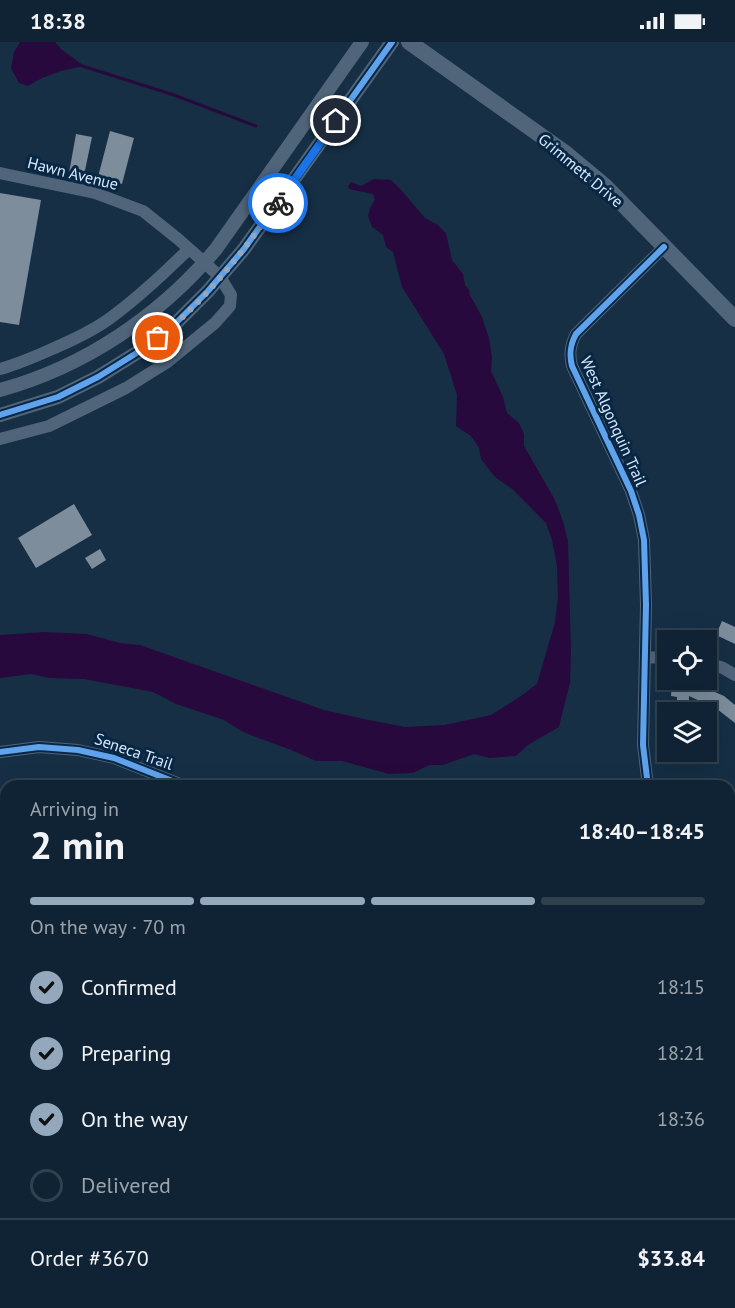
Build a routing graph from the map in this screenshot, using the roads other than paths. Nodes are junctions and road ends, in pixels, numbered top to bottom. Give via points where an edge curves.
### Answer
1 (362, 42) edge
2 (392, 42) edge
3 (409, 42) edge
4 (0, 172) edge
5 (664, 247) junction
6 (189, 249) junction
7 (204, 262) junction
8 (220, 278) junction
9 (735, 319) edge
10 (121, 334) junction
11 (134, 355) junction
12 (0, 369) edge
13 (16, 386) junction
14 (0, 390) edge
15 (23, 408) junction
16 (0, 415) edge
17 (0, 439) edge
18 (645, 657) junction
19 (657, 658) edge
20 (717, 666) edge
21 (735, 675) edge
22 (0, 752) edge
23 (170, 780) edge
24 (647, 780) edge

1 - 7 street
2 - 8 street
3 - 5 main road, Grimmett Drive via 564,152 606,187
4 - 6 street, Hawn Avenue via 95,193 143,211
5 - 9 main road, Grimmett Drive
5 - 18 street, West Algonquin Trail via 576,334 570,350 572,366 639,515 646,566
6 - 7 street, Hawn Avenue
6 - 12 street via 102,323 58,347
7 - 8 street, Hawn Avenue
7 - 10 street
8 - 11 street via 173,326
8 - 17 street via 231,295 230,306 166,363 126,388 49,426
10 - 11 street
10 - 13 street via 59,369
11 - 15 street via 58,397
13 - 14 street
13 - 15 street
15 - 16 street
18 - 19 street
18 - 24 street, West Algonquin Trail via 643,745
20 - 21 street
22 - 23 street, Seneca Trail via 39,747 78,750 114,758

